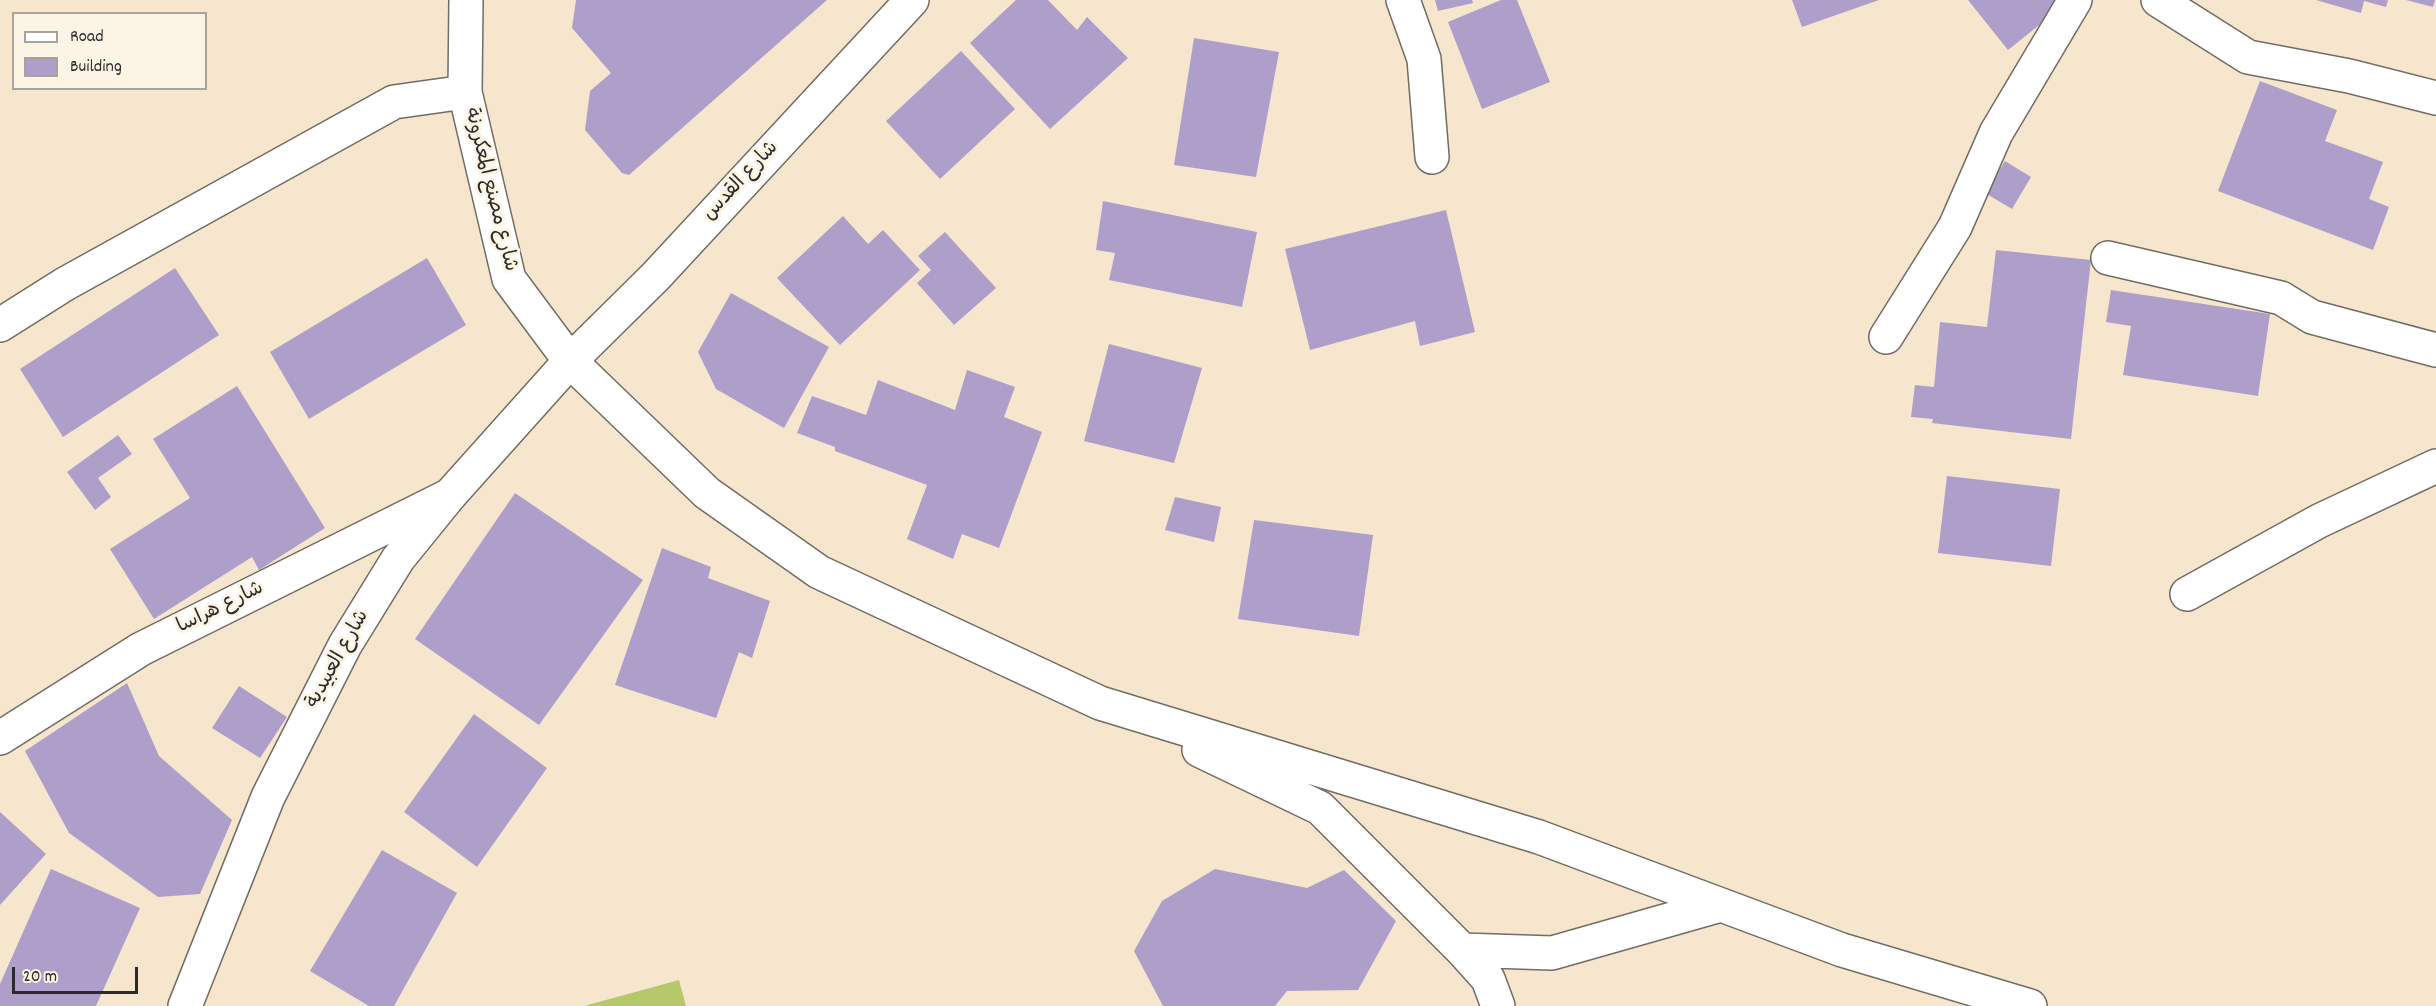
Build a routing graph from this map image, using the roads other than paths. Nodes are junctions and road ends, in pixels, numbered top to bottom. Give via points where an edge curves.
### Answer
1 (466, 0) edge
2 (912, 0) edge
3 (1403, 0) edge
4 (2075, 0) edge
5 (2158, 0) edge
6 (465, 92) junction
7 (2436, 98) edge
8 (1432, 157) dead end
9 (2109, 258) dead end
10 (0, 325) edge
11 (1886, 337) dead end
12 (2436, 350) edge
13 (570, 362) junction
14 (2436, 466) edge
15 (450, 495) junction
16 (2187, 594) dead end
17 (1100, 703) junction
18 (0, 738) edge
19 (1721, 905) junction
20 (1462, 950) junction
21 (185, 1006) edge
22 (1498, 1006) edge
23 (2030, 1006) edge

1 - 6 street, شارع مصنع المعكرونة
2 - 13 street, شارع القدس via 656,276
3 - 8 street via 1424,59
4 - 11 street via 1996,133 1955,227
5 - 7 street via 2248,57
6 - 10 street via 394,102 65,284
6 - 13 street, شارع مصنع المعكرونة via 509,279
9 - 12 street via 2281,298 2312,317
13 - 15 street, شارع العبيدية
13 - 17 street, شارع مصنع المعكرونة via 707,493 819,572
14 - 16 street via 2319,521
15 - 18 street, شارع هراسا via 141,649
15 - 21 street, شارع العبيدية via 398,559 345,645 268,797
17 - 19 street via 1539,837
17 - 20 street via 1320,808
19 - 20 street via 1552,953
19 - 23 street via 1842,950
20 - 22 street via 1488,979

